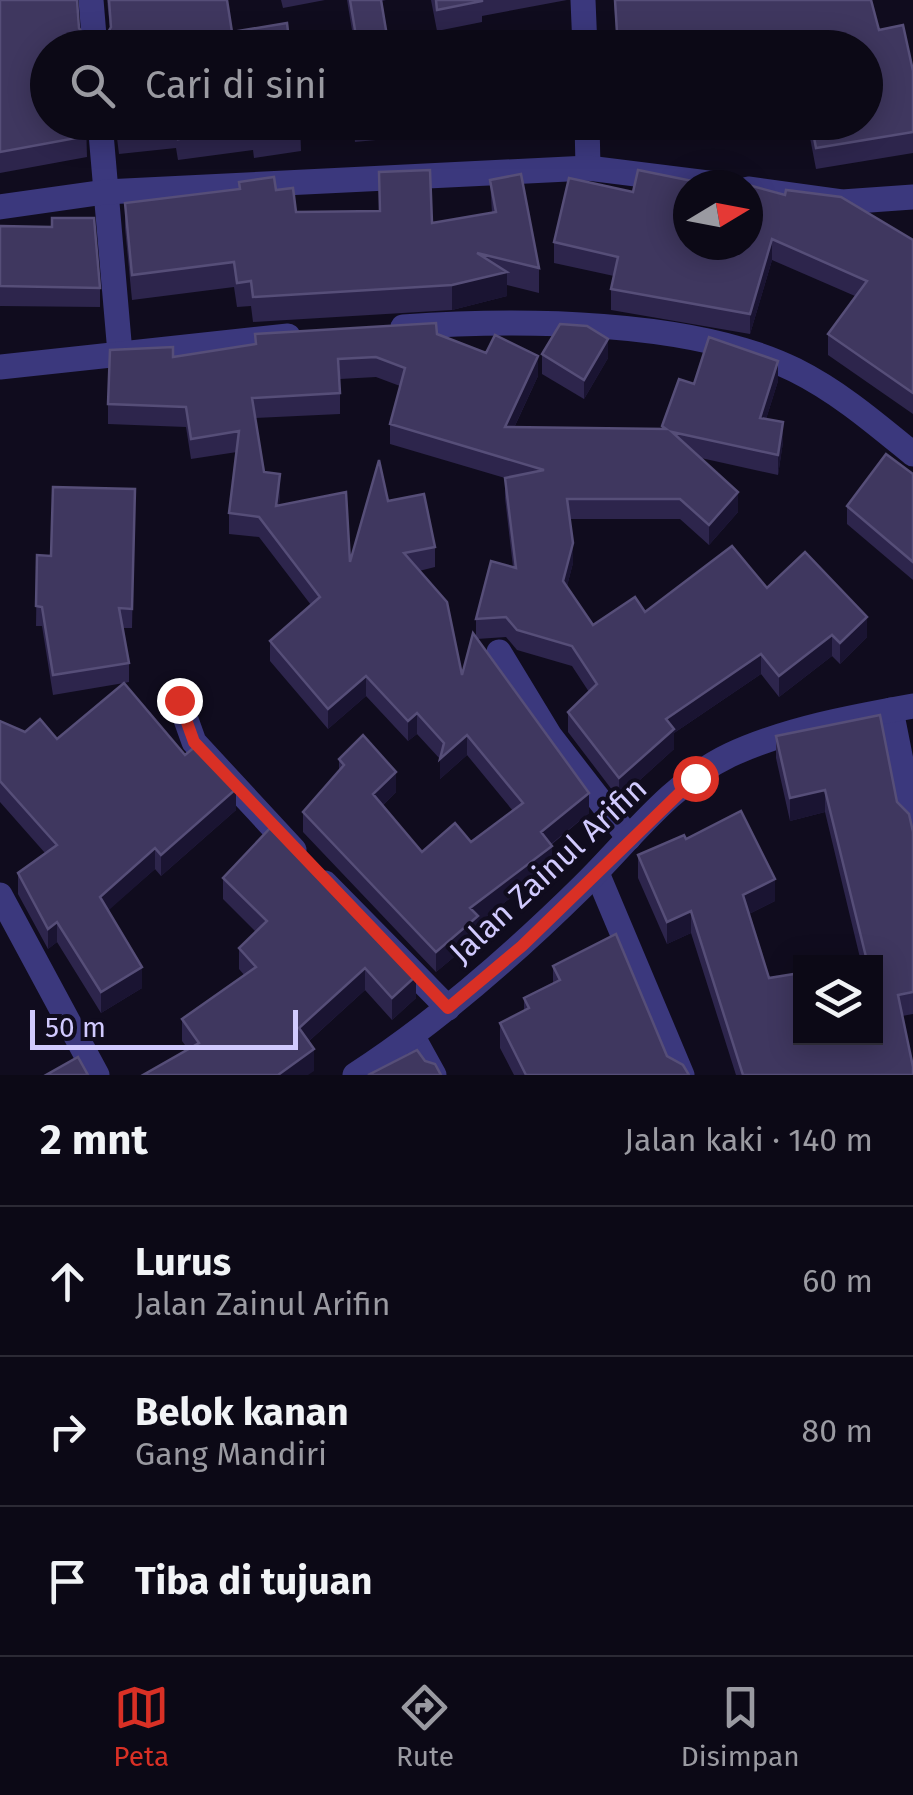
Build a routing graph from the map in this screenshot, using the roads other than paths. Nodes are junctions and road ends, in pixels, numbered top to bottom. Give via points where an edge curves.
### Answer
1 (92, 0) edge
2 (584, 0) edge
3 (94, 30) edge
4 (585, 30) edge
5 (101, 140) edge
6 (587, 140) edge
7 (588, 168) junction
8 (673, 179) edge
9 (763, 190) edge
10 (105, 192) junction
11 (913, 197) edge
12 (0, 208) edge
13 (368, 329) edge
14 (312, 334) edge
15 (120, 352) junction
16 (0, 367) edge
17 (913, 454) edge
18 (499, 652) dead end
19 (179, 700) dead end
20 (902, 708) edge
21 (913, 821) edge
22 (629, 838) junction
23 (597, 873) junction
24 (0, 895) edge
25 (448, 1008) junction
26 (413, 1038) junction
27 (97, 1075) edge
28 (355, 1075) edge
29 (434, 1075) edge
30 (682, 1075) edge

1 - 3 street
2 - 4 street
5 - 10 street
6 - 7 street
7 - 8 street
7 - 10 street
9 - 11 street via 842,202
10 - 12 street
10 - 15 street
13 - 17 street via 542,324 682,336 794,370 845,398
14 - 15 street
15 - 16 street
18 - 22 street via 550,736
19 - 25 street via 194,742
20 - 21 street
20 - 22 street, Jalan Zainul Arifin via 728,756
22 - 23 street, Jalan Zainul Arifin
23 - 25 street, Jalan Zainul Arifin
23 - 30 street
24 - 27 street
25 - 26 street, Jalan Zainul Arifin
26 - 28 street, Jalan Zainul Arifin
26 - 29 street

